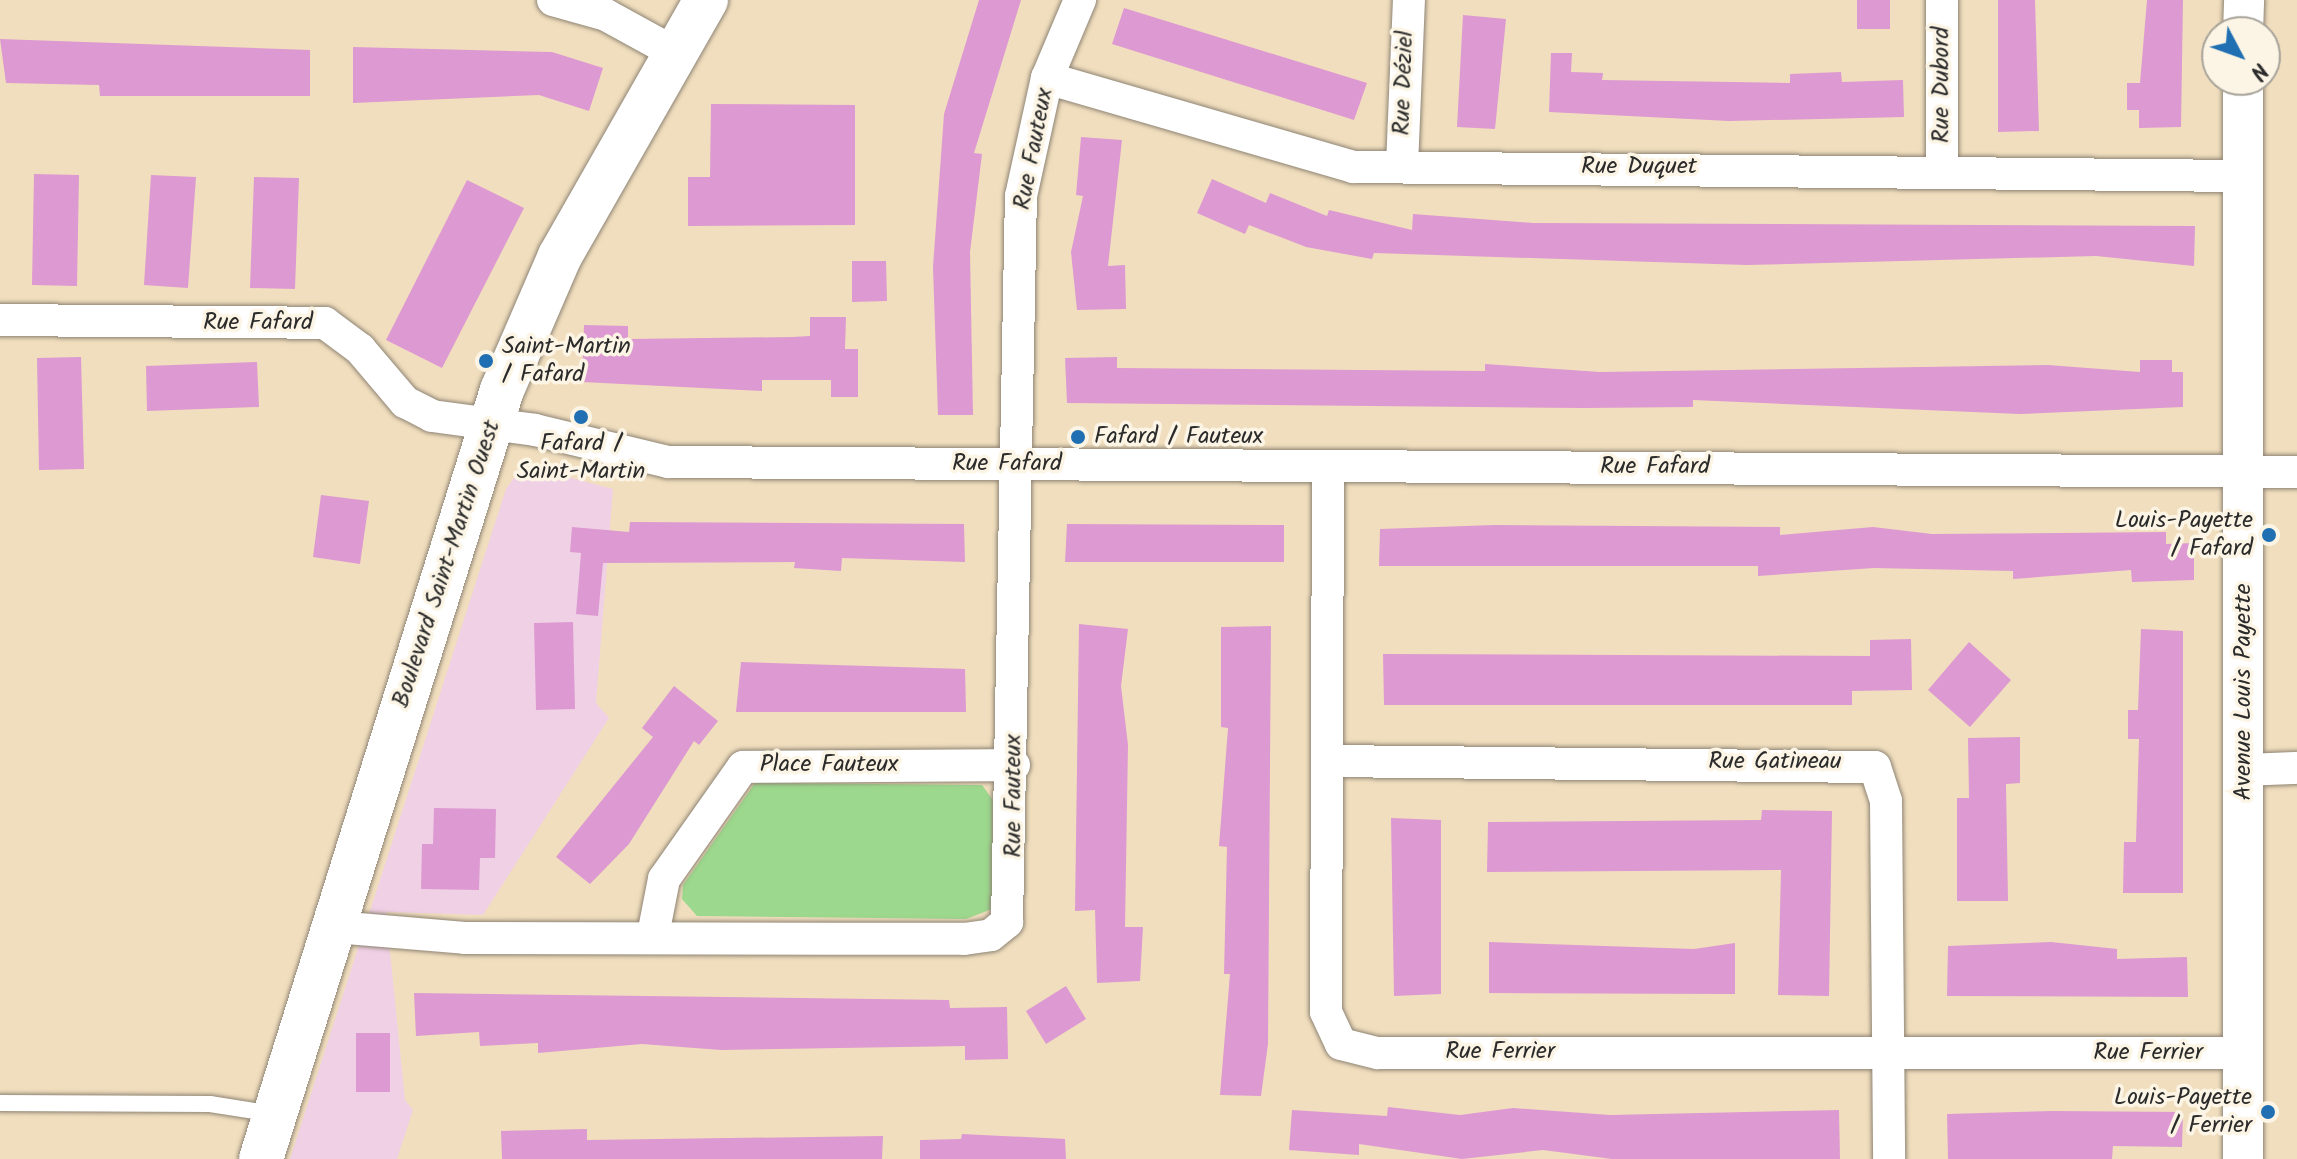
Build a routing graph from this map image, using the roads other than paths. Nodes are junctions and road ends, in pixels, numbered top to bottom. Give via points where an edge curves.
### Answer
1 (553, 0) edge
2 (706, 0) edge
3 (1080, 0) edge
4 (1409, 0) edge
5 (1942, 0) edge
6 (675, 53) junction
7 (1047, 78) junction
8 (2243, 96) edge
9 (1402, 166) junction
10 (1942, 169) junction
11 (2243, 176) junction
12 (0, 320) edge
13 (490, 426) junction
14 (1016, 464) junction
15 (1328, 466) junction
16 (2245, 471) junction
17 (2297, 472) edge
18 (1327, 761) junction
19 (1014, 765) junction
20 (2297, 768) edge
21 (2244, 770) junction
22 (335, 927) junction
23 (653, 935) junction
24 (2243, 1053) junction
25 (1888, 1054) junction
26 (0, 1103) edge
27 (275, 1114) junction
28 (261, 1159) edge
29 (1889, 1159) edge
30 (2243, 1159) edge

1 - 6 street via 606,15
2 - 6 main road, Boulevard Saint-Martin Ouest
3 - 7 street, Rue Fauteux
4 - 9 street, Rue Déziel
5 - 10 street, Rue Dubord
6 - 13 main road, Boulevard Saint-Martin Ouest via 556,264
7 - 9 street, Rue Duquet via 1353,167
7 - 14 street, Rue Fauteux via 1021,196
8 - 11 street, Avenue Louis Payette
9 - 10 street, Rue Duquet
10 - 11 street, Rue Duquet
11 - 16 street, Avenue Louis Payette
12 - 13 street, Rue Fafard via 325,323 405,402 447,420
13 - 14 street, Rue Fafard via 668,462
13 - 22 main road, Boulevard Saint-Martin Ouest
14 - 15 street, Rue Fafard
14 - 19 street, Rue Fauteux
15 - 16 street, Rue Fafard
15 - 18 street, Rue Ferrier
16 - 17 street, Rue Fafard
16 - 21 street, Avenue Louis Payette
18 - 25 street, Rue Ferrier via 1326,1012 1330,1032 1349,1048
18 - 25 street, Rue Gatineau via 1875,767 1886,801
19 - 23 street, Place Fauteux via 743,767 664,879
19 - 23 street, Rue Fauteux via 1012,905 991,935
20 - 21 street
21 - 24 street, Avenue Louis Payette
22 - 23 street, Rue Fauteux via 465,938
22 - 27 main road, Boulevard Saint-Martin Ouest
24 - 25 street, Rue Ferrier
24 - 30 street, Avenue Louis Payette
25 - 29 street, Rue Gatineau
26 - 27 lane via 210,1104
27 - 28 main road, Boulevard Saint-Martin Ouest

